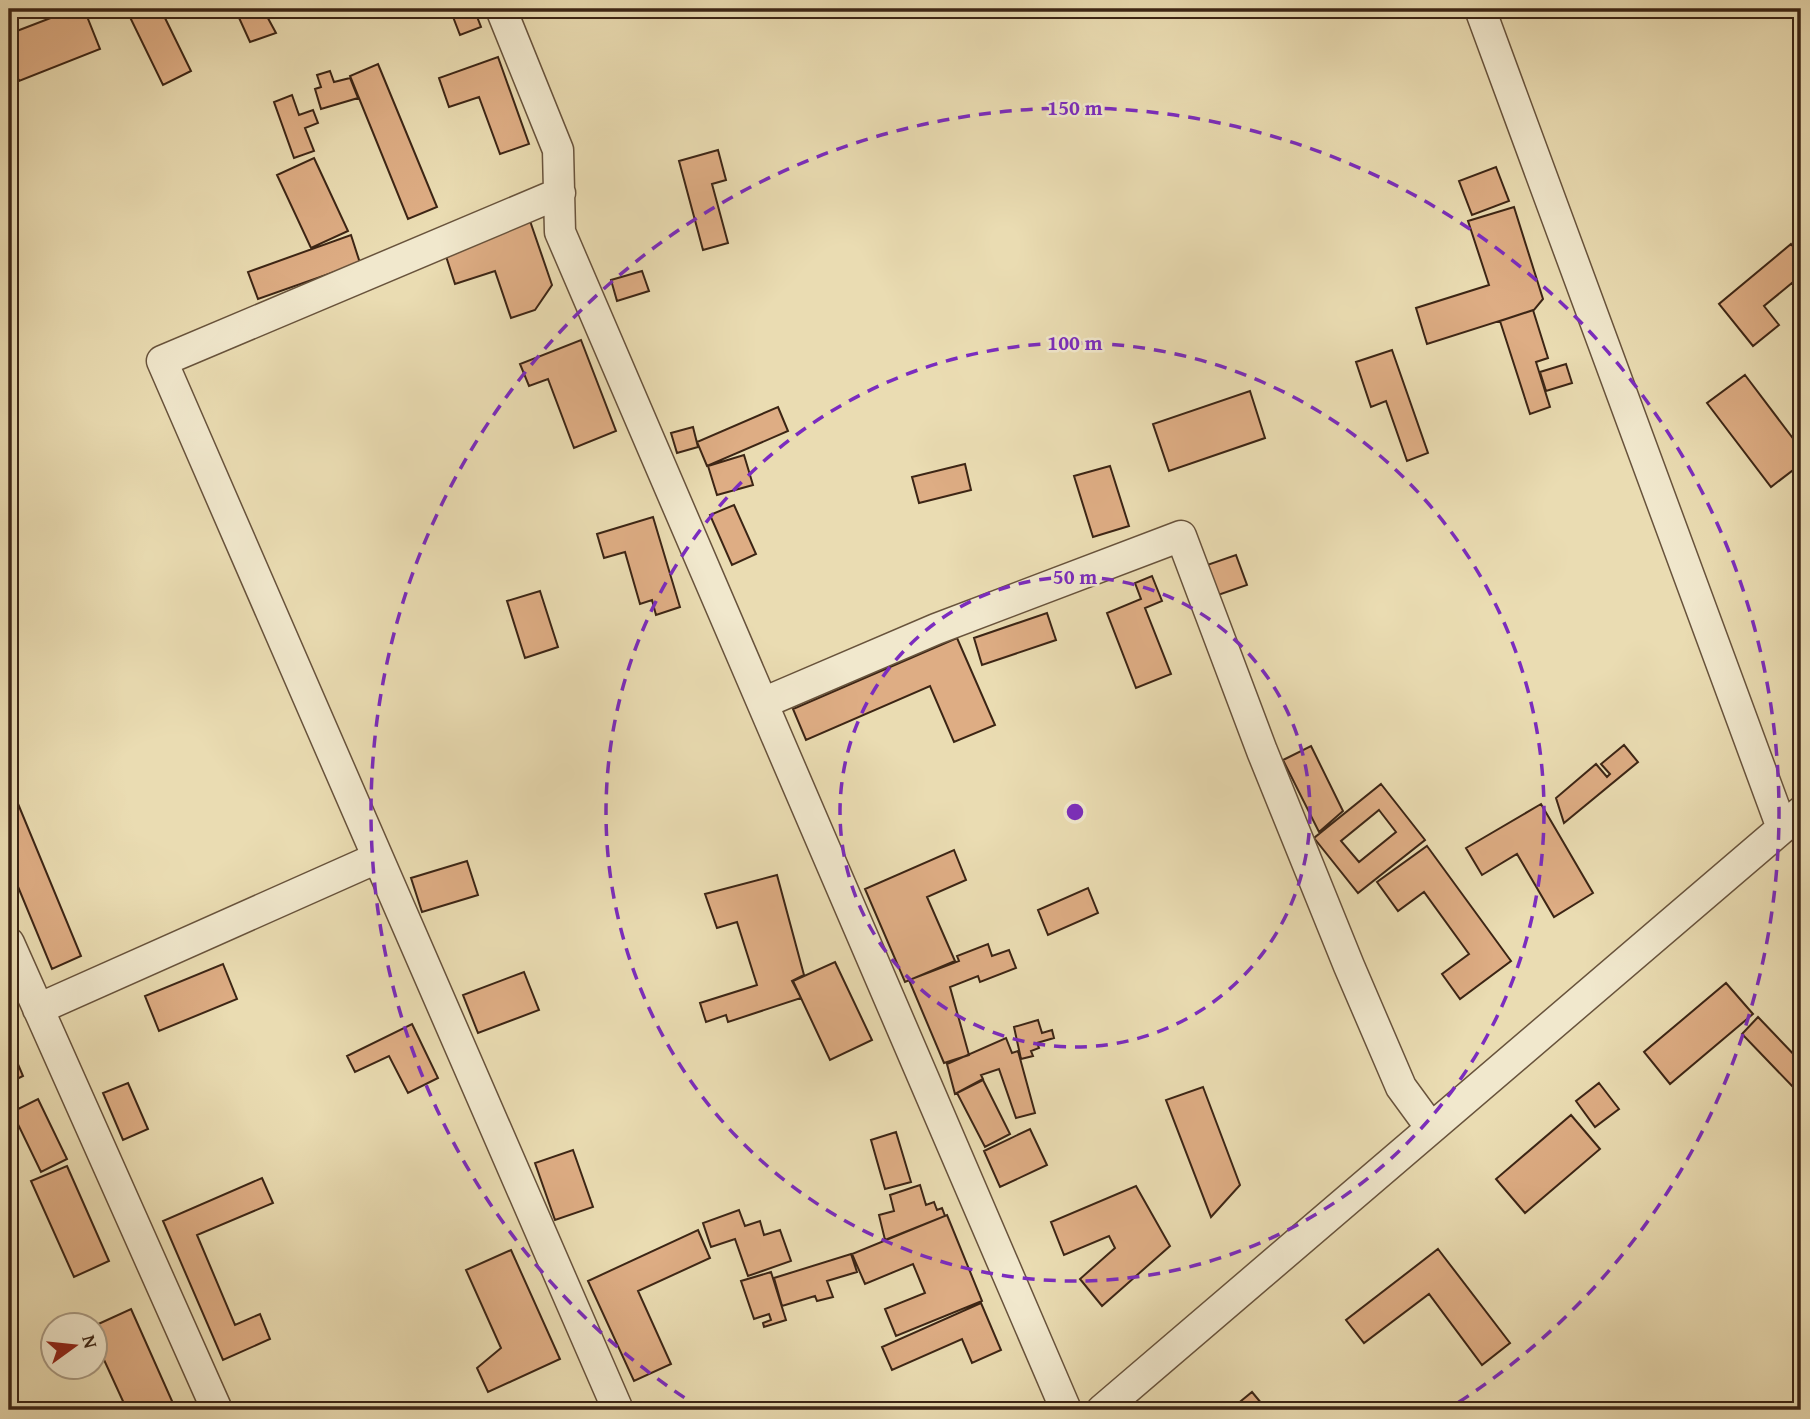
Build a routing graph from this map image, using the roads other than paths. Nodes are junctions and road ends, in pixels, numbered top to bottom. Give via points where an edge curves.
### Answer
1 (501, 9) edge
2 (1480, 9) edge
3 (560, 193) junction
4 (763, 703) junction
5 (1791, 820) edge
6 (377, 858) junction
7 (9, 943) edge
8 (38, 1009) junction
9 (1431, 1128) junction
10 (1117, 1405) edge
11 (217, 1410) edge
12 (618, 1410) edge
13 (1066, 1410) edge

1 - 3 street via 558,150
2 - 5 street
3 - 4 street via 560,232
3 - 6 street via 162,361
4 - 9 street via 936,629 1181,536 1349,966 1401,1087
4 - 13 street
5 - 9 street
6 - 8 street
6 - 12 street
7 - 8 street
8 - 11 street
9 - 10 street

